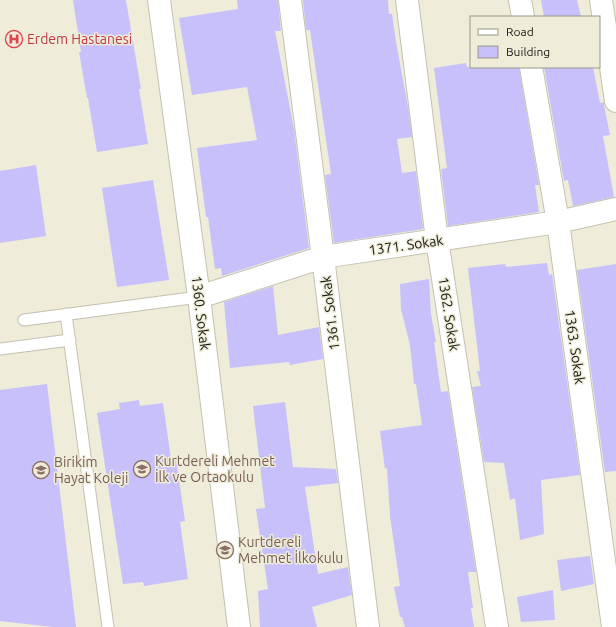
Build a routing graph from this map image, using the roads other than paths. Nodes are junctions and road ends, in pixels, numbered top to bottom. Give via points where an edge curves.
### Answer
1 (159, 0) edge
2 (290, 0) edge
3 (406, 0) edge
4 (520, 0) edge
5 (601, 0) edge
6 (523, 16) edge
7 (531, 68) edge
8 (616, 101) edge
9 (616, 209) edge
10 (558, 222) junction
11 (438, 240) junction
12 (324, 257) junction
13 (199, 297) junction
14 (66, 314) junction
15 (24, 320) dead end
16 (70, 340) junction
17 (0, 349) edge
18 (108, 627) edge
19 (239, 627) edge
20 (368, 627) edge
21 (497, 627) edge
22 (613, 627) edge

1 - 13 street, 1360. Sokak
2 - 12 street, 1361. Sokak
3 - 11 street, 1362. Sokak
4 - 6 street
5 - 8 street
7 - 10 street, 1363. Sokak
9 - 10 street, 1371. Sokak
10 - 11 street, 1371. Sokak
10 - 22 street, 1363. Sokak
11 - 12 street, 1371. Sokak
11 - 21 street, 1362. Sokak
12 - 13 street, 1371. Sokak
12 - 20 street, 1361. Sokak
13 - 14 lane
13 - 19 street, 1360. Sokak
14 - 15 lane
14 - 16 lane
16 - 17 lane
16 - 18 lane

